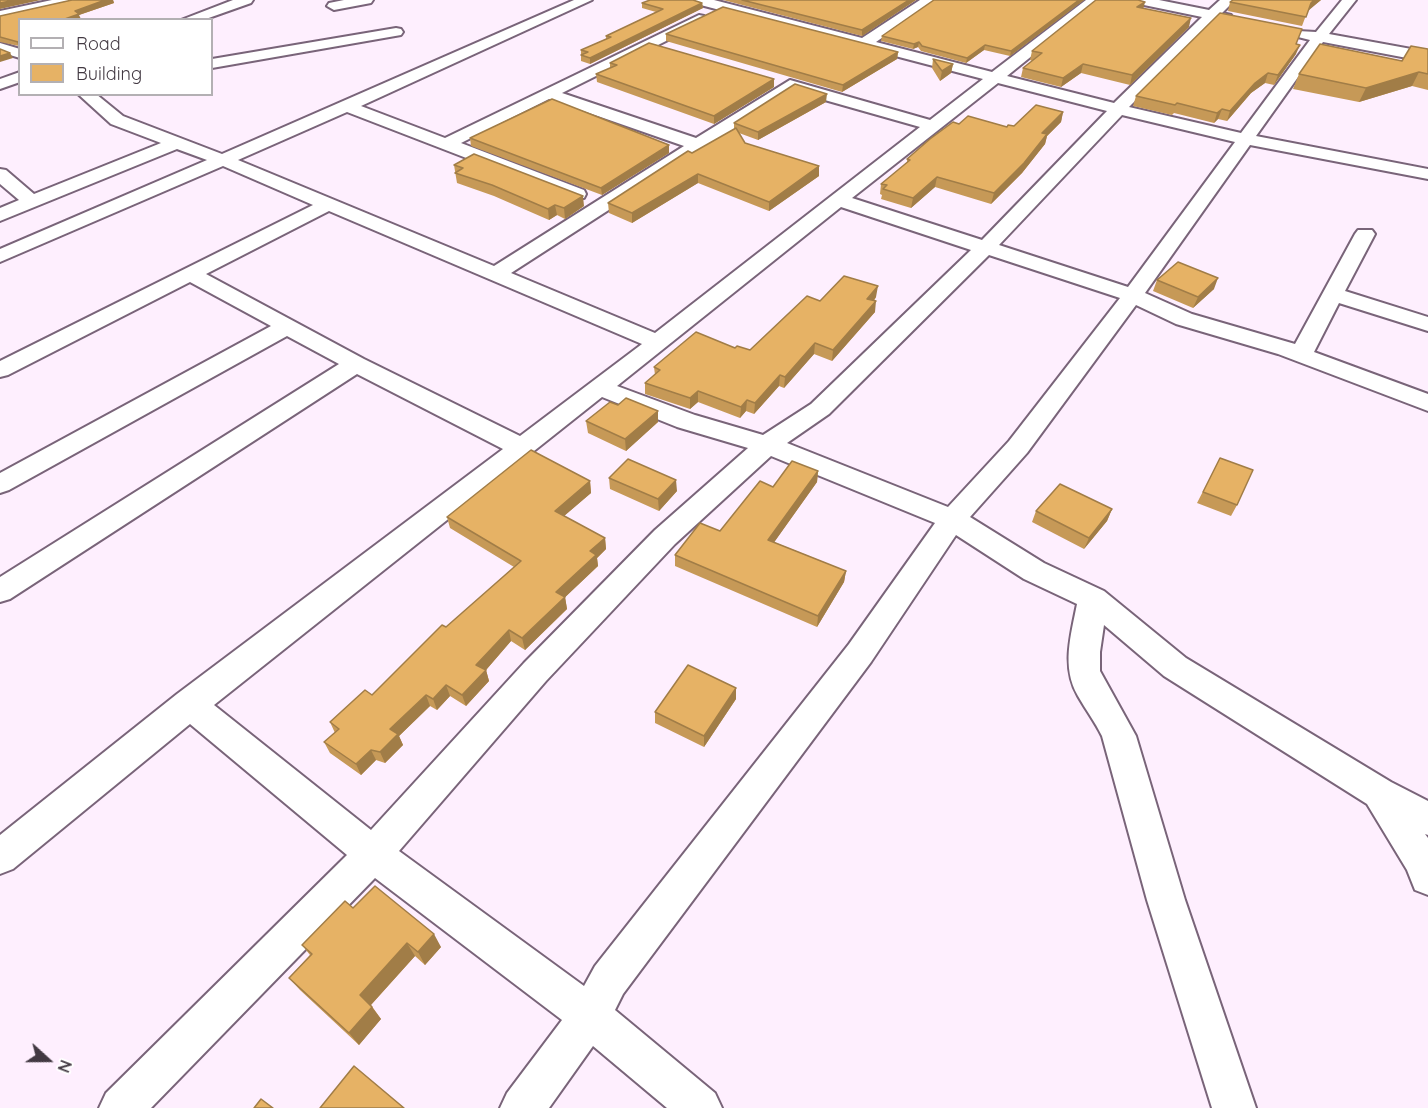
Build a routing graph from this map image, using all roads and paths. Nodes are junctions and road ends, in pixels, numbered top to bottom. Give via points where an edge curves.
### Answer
1 (72, 0) edge
2 (246, 0) edge
3 (366, 0) edge
4 (585, 0) edge
5 (698, 0) edge
6 (909, 0) edge
7 (1094, 0) edge
8 (1139, 0) edge
9 (1349, 0) edge
10 (927, 2) edge
11 (191, 4) dead end
12 (334, 6) dead end
13 (722, 6) junction
14 (213, 11) junction
15 (1226, 12) edge
16 (0, 15) edge
17 (194, 18) edge
18 (1284, 30) edge
19 (396, 32) dead end
20 (1319, 37) junction
21 (865, 43) junction
22 (650, 44) junction
23 (0, 47) edge
24 (671, 51) edge
25 (18, 53) edge
26 (1428, 57) edge
27 (213, 64) edge
28 (18, 78) edge
29 (993, 78) junction
30 (769, 79) edge
31 (0, 84) edge
32 (791, 85) junction
33 (550, 94) junction
34 (88, 96) edge
35 (347, 106) junction
36 (1117, 109) junction
37 (931, 125) junction
38 (1246, 139) junction
39 (176, 143) junction
40 (448, 143) junction
41 (698, 145) junction
42 (223, 160) junction
43 (0, 174) edge
44 (1428, 174) edge
45 (838, 200) junction
46 (32, 202) junction
47 (329, 204) junction
48 (604, 204) junction
49 (0, 215) edge
50 (1365, 234) dead end
51 (987, 246) junction
52 (0, 256) edge
53 (496, 273) junction
54 (191, 274) junction
55 (1334, 294) junction
56 (1133, 295) junction
57 (1428, 324) edge
58 (288, 326) junction
59 (657, 342) junction
60 (1301, 354) junction
61 (356, 364) junction
62 (0, 370) edge
63 (600, 388) junction
64 (1428, 403) edge
65 (767, 445) junction
66 (520, 447) junction
67 (0, 484) edge
68 (952, 519) junction
69 (0, 591) edge
70 (1093, 599) junction
71 (189, 704) junction
72 (1379, 794) junction
73 (1428, 819) edge
74 (373, 854) junction
75 (0, 857) edge
76 (1428, 877) edge
77 (590, 1016) junction
78 (121, 1108) edge
79 (522, 1108) edge
80 (700, 1108) edge
81 (1233, 1108) edge

1 - 16 street
2 - 14 street
3 - 12 street
4 - 35 street
5 - 13 street
6 - 10 street
7 - 29 street
8 - 15 street
9 - 20 street
10 - 21 street
11 - 14 street
13 - 21 street
13 - 22 street
14 - 17 street
15 - 36 street
18 - 20 street
19 - 27 street
20 - 26 street
20 - 38 street
21 - 29 street
22 - 24 street
22 - 33 street
23 - 25 street
28 - 31 street
29 - 36 street
29 - 37 street
30 - 32 street
32 - 37 street
32 - 41 street
33 - 40 street
33 - 41 street
34 - 39 street via 117,120
35 - 40 street
35 - 42 street
36 - 38 street
36 - 51 street
37 - 45 street
38 - 44 street
38 - 56 street
39 - 42 street
39 - 46 street
40 - 48 street
41 - 48 street
42 - 47 street
42 - 52 street
43 - 46 street
45 - 51 street
45 - 59 street
46 - 49 street
47 - 53 street
47 - 54 street
48 - 53 street
50 - 55 street
51 - 56 street
51 - 65 street via 820,409
53 - 59 street
54 - 58 street
54 - 62 street
55 - 57 street
55 - 60 street
56 - 60 street via 1184,319
56 - 68 street via 1018,447
58 - 61 street
58 - 67 street
59 - 63 street
60 - 64 street
61 - 66 street
61 - 69 street
63 - 65 street via 686,421
63 - 66 street
65 - 68 street
65 - 74 street via 665,537 535,672
66 - 71 street
68 - 70 street via 1034,571
68 - 77 street via 860,653 609,980
70 - 72 street via 1175,667
70 - 81 street via 1084,671 1119,736 1166,900
71 - 74 street
71 - 75 street
72 - 73 street
72 - 76 street
74 - 77 street
74 - 78 street
77 - 79 street
77 - 80 street

